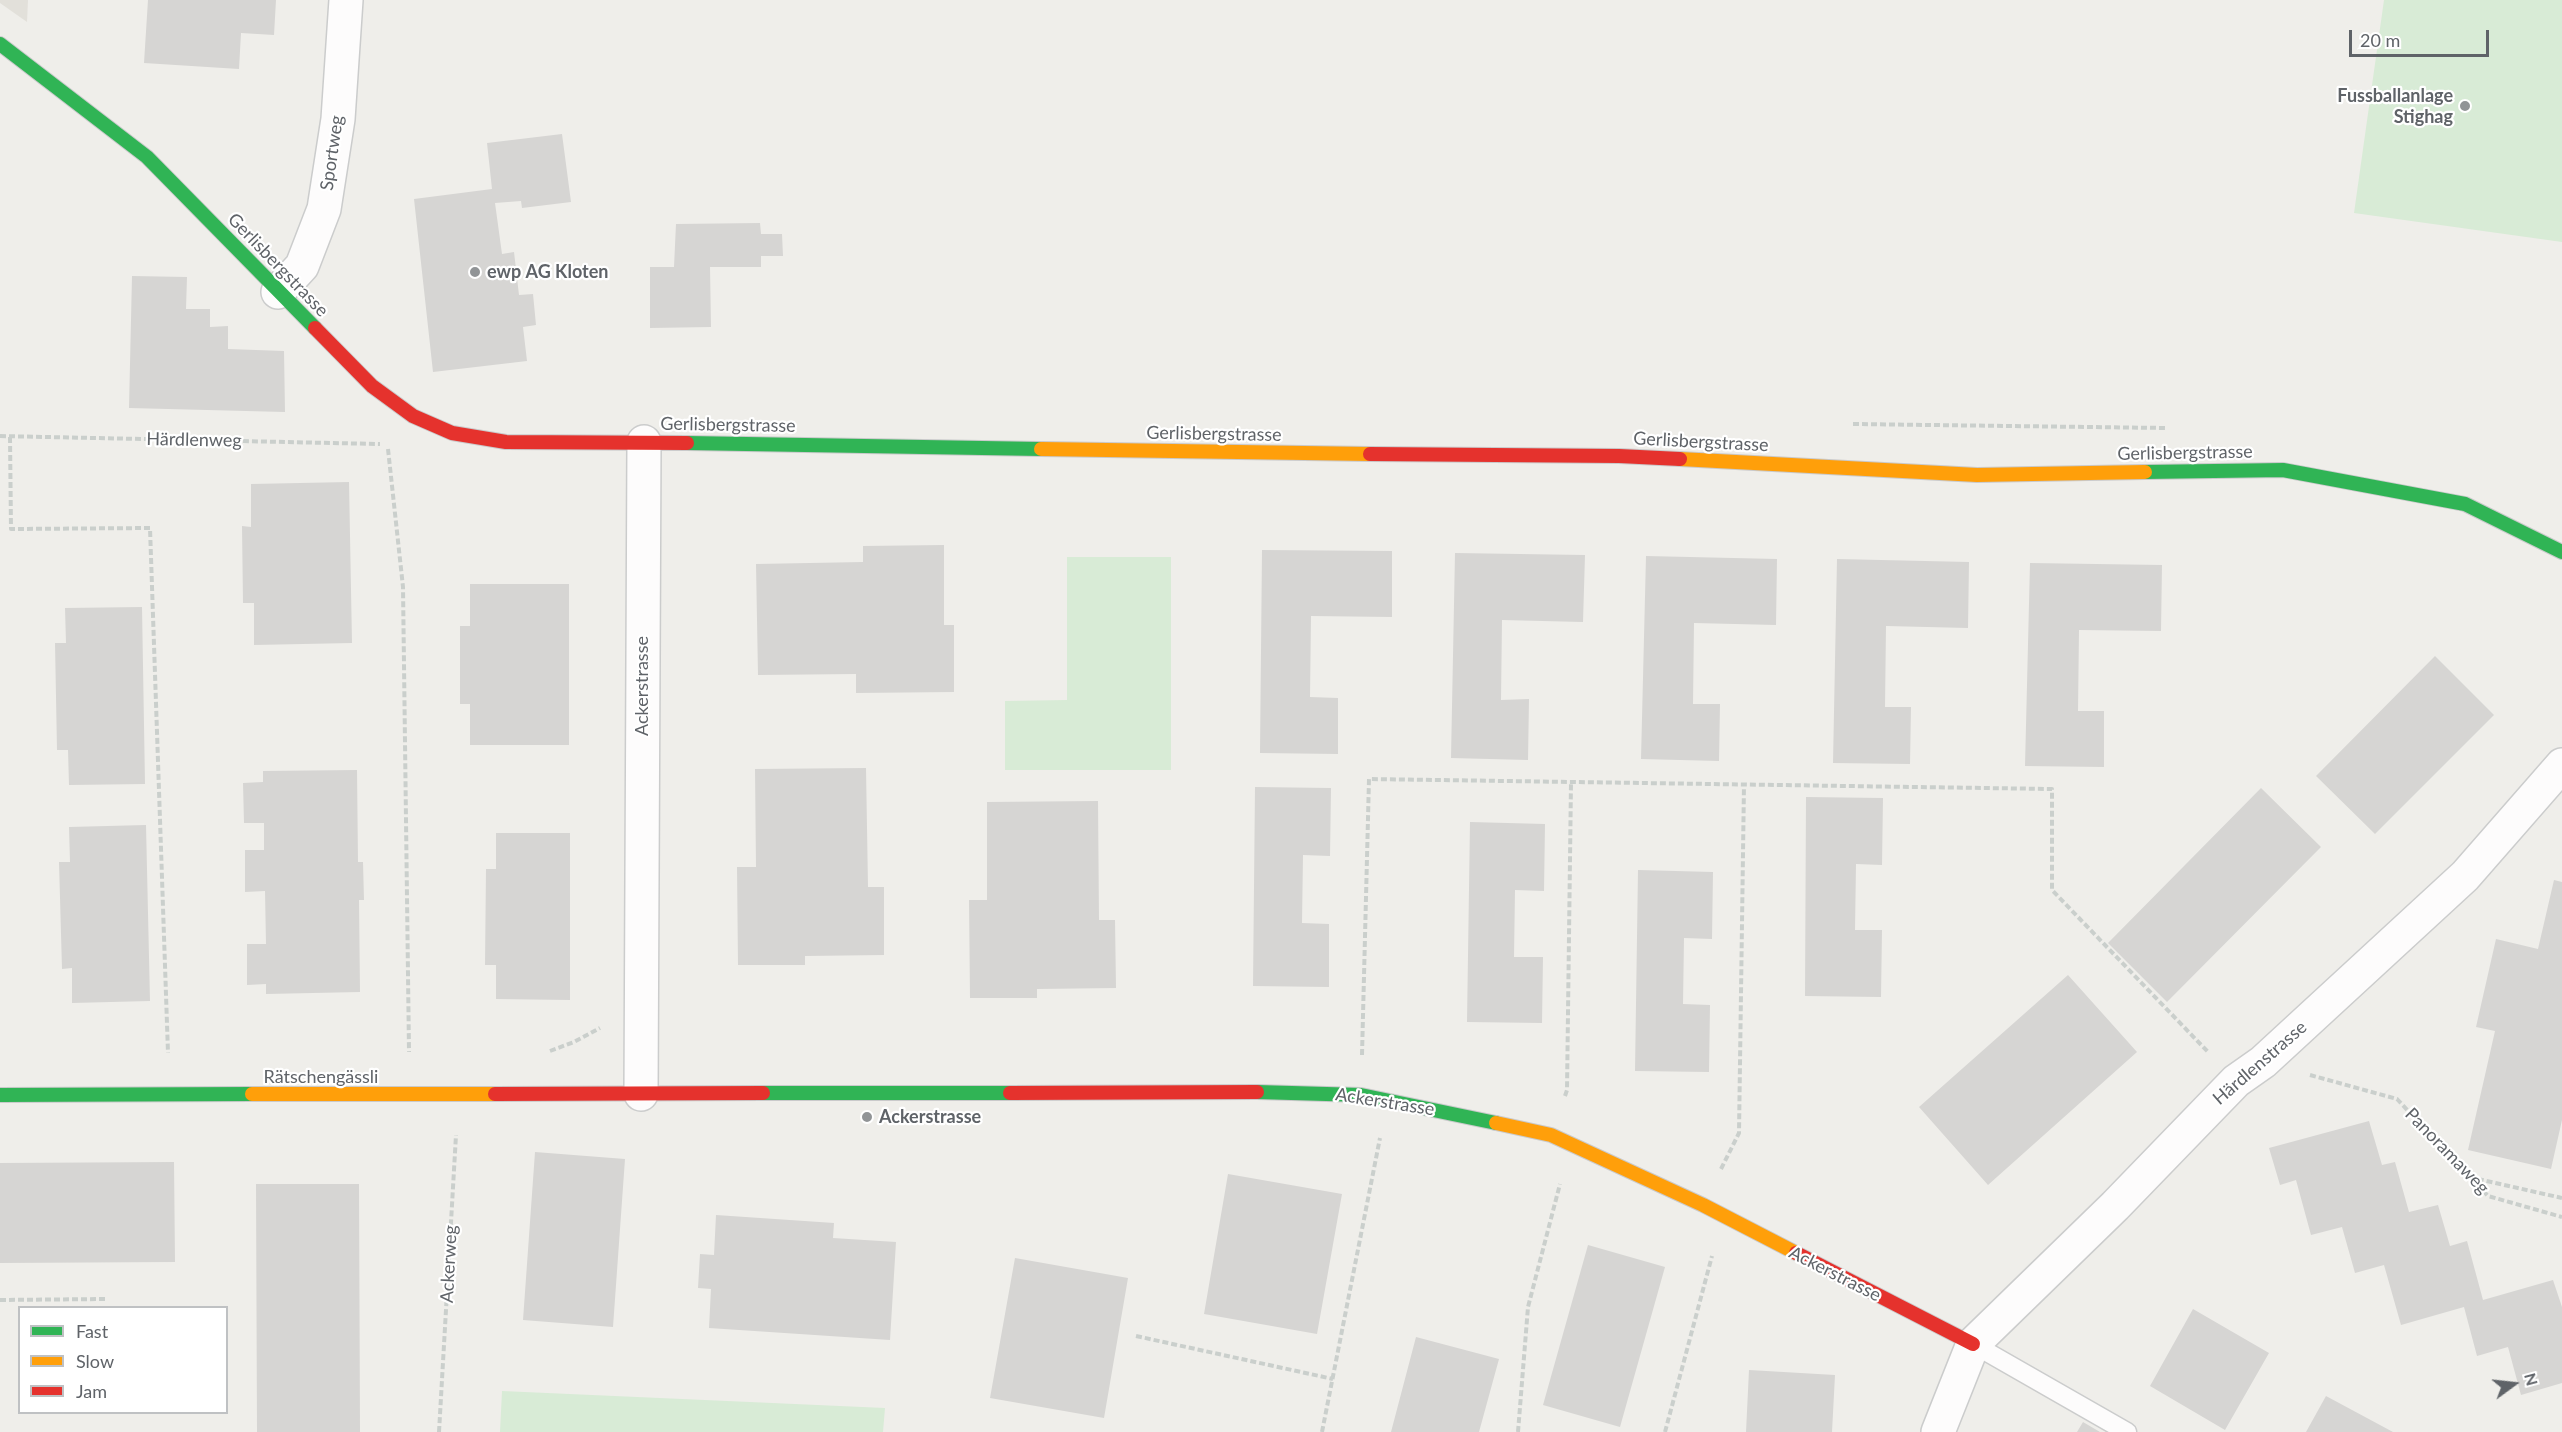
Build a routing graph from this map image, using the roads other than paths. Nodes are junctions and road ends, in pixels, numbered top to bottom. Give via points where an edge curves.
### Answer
1 (346, 0) edge
2 (0, 44) edge
3 (278, 292) junction
4 (644, 442) junction
5 (2562, 552) edge
6 (2562, 765) edge
7 (641, 1094) junction
8 (0, 1095) edge
9 (1973, 1344) junction
10 (1938, 1432) edge
11 (2127, 1432) edge

1 - 3 street, Sportweg via 338,119 324,209 302,266
2 - 3 street, Gerlisbergstrasse via 147,157
3 - 4 street, Gerlisbergstrasse via 372,386 413,416 452,433 506,442
4 - 5 street, Gerlisbergstrasse via 1619,456 1977,475 2283,470 2464,504
4 - 7 street, Ackerstrasse
6 - 9 street, Härdlenstrasse via 2465,876 2264,1062 2235,1081 2115,1206
7 - 8 street, Rätschengässli
7 - 9 street, Ackerstrasse via 1308,1092 1388,1099 1551,1135 1703,1205
9 - 10 street, Härdlenstrasse
9 - 11 lane

